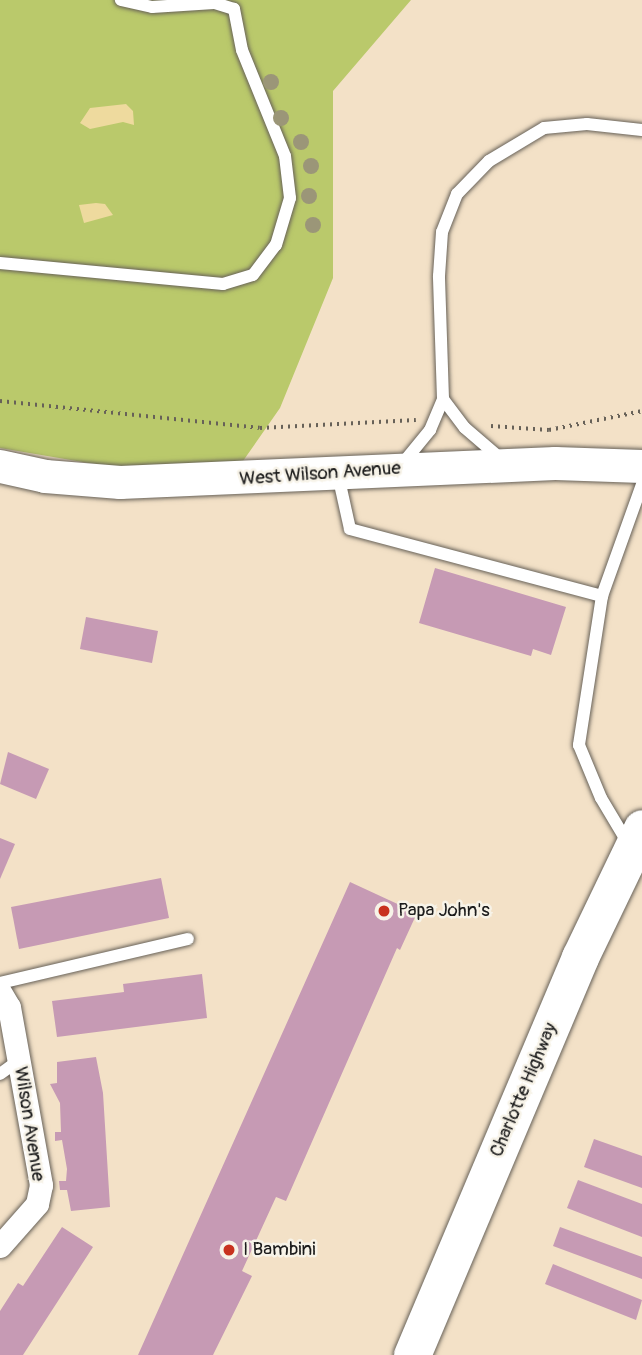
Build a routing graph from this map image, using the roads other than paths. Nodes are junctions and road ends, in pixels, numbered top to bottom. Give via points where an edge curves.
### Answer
1 (121, 0) edge
2 (642, 130) edge
3 (0, 263) edge
4 (443, 399) junction
5 (509, 465) junction
6 (0, 466) edge
7 (642, 466) edge
8 (398, 469) junction
9 (337, 471) junction
10 (642, 484) edge
11 (602, 596) junction
12 (636, 838) edge
13 (188, 939) dead end
14 (0, 984) edge
15 (0, 992) edge
16 (9, 1068) edge
17 (3, 1235) edge
18 (412, 1355) edge

1 - 3 lane via 152,7 214,3 234,9 242,50 285,156 290,198 276,246 253,275 223,284
2 - 4 lane via 587,124 544,128 489,161 457,194 442,232
4 - 5 lane via 465,428
4 - 8 lane via 430,430
5 - 7 street, West Wilson Avenue
5 - 8 street, West Wilson Avenue
6 - 9 street, West Wilson Avenue via 45,476 120,482 201,482
8 - 9 street, West Wilson Avenue
9 - 11 lane via 350,529
10 - 11 lane
11 - 12 lane via 579,745 601,798
12 - 18 main road, Charlotte Highway
13 - 14 lane
15 - 16 street, Wilson Avenue via 9,1007
16 - 17 street, Wilson Avenue via 41,1185 37,1204

